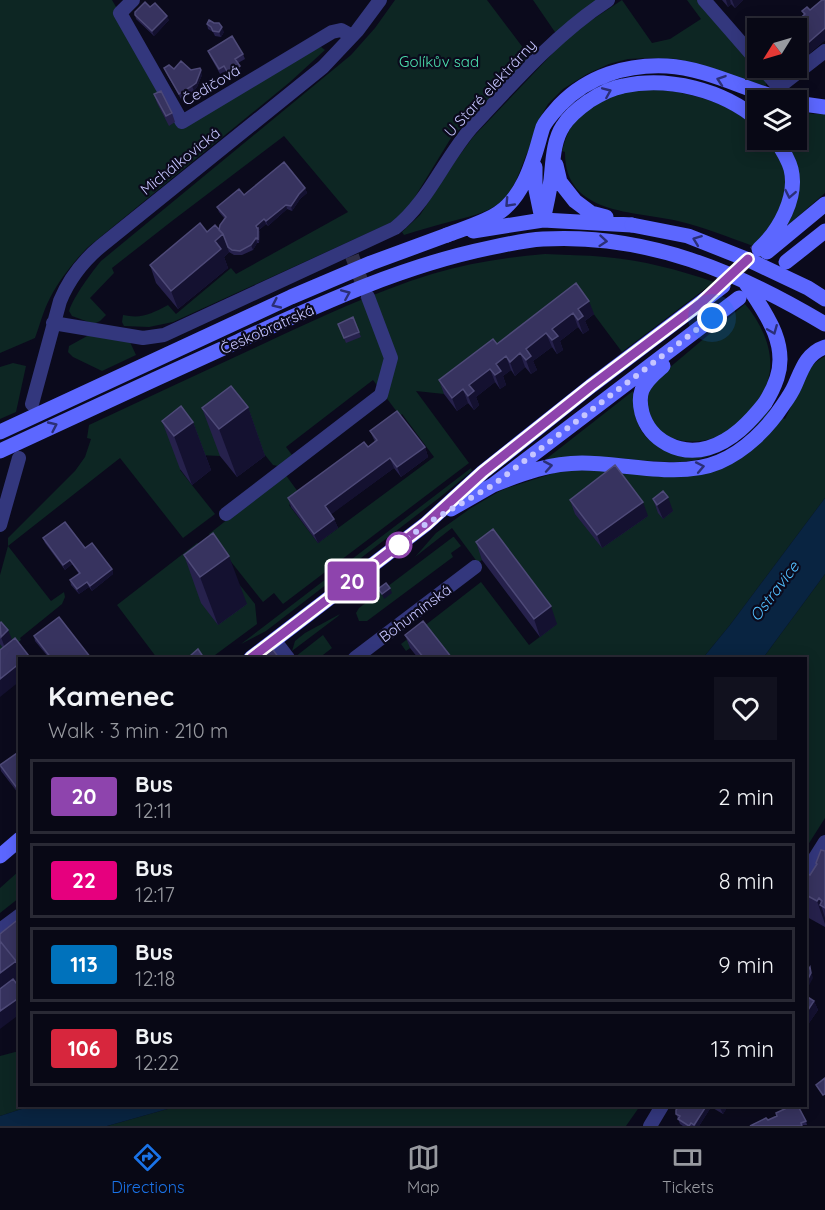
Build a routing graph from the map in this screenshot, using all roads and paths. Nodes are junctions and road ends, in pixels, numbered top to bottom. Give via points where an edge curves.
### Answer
1 (133, 0) edge
2 (380, 0) edge
3 (704, 0) edge
4 (606, 1) edge
5 (352, 36) junction
6 (747, 49) edge
7 (825, 51) edge
8 (762, 90) edge
9 (785, 90) edge
10 (807, 105) edge
11 (825, 107) edge
12 (747, 111) edge
13 (782, 150) edge
14 (536, 152) junction
15 (554, 154) junction
16 (825, 204) edge
17 (543, 220) junction
18 (632, 225) junction
19 (825, 231) edge
20 (447, 235) junction
21 (545, 239) junction
22 (786, 262) dead end
23 (744, 280) junction
24 (722, 285) tunnel mouth
25 (368, 297) tunnel mouth
26 (740, 298) dead end
27 (825, 299) edge
28 (712, 318) junction
29 (53, 323) junction
30 (825, 324) edge
31 (825, 347) edge
32 (32, 404) dead end
33 (771, 409) junction
34 (0, 432) edge
35 (0, 451) edge
36 (19, 458) dead end
37 (493, 485) junction
38 (226, 514) dead end
39 (426, 524) junction
40 (0, 525) edge
41 (475, 567) dead end
42 (275, 641) junction
43 (253, 657) edge
44 (287, 657) edge
45 (356, 657) edge
46 (18, 841) edge
47 (825, 842) edge
48 (0, 856) edge
49 (807, 870) edge
50 (18, 916) edge
51 (0, 930) edge
52 (661, 1107) edge
53 (650, 1126) edge

1 - 5 street, Čedičová via 120,13 182,122 332,32 341,30
2 - 5 street, Michálkovická
3 - 6 street
4 - 29 street, U Staré elektrárny via 563,35 471,127 417,205 395,228 351,252 164,335 143,338
5 - 29 street, Michálkovická via 318,71 95,251 66,287
7 - 9 street
8 -> 14 main road via 668,66 613,71 575,91 556,109 544,126
10 - 11 main road
15 -> 12 main road via 562,127 570,116 608,90 623,86 655,83 693,88 731,101
13 -> 16 main road via 791,170 791,192 782,219 763,251
14 - 17 main road via 535,185
14 -> 20 main road via 525,183 507,206
15 - 17 main road
15 - 18 main road via 560,182 575,201 591,213
17 - 18 main road, Českobratrská
17 - 20 main road, Českobratrská
17 - 21 main road
27 -> 18 main road, Českobratrská, bridge via 751,261 688,236
19 - 22 main road
20 -> 34 main road, Českobratrská, bridge via 291,297
21 -> 23 main road, Českobratrská, bridge via 625,243
35 -> 21 main road, Českobratrská, bridge via 378,280 456,255
23 - 30 main road, Českobratrská, bridge
23 -> 33 main road, bridge via 769,320 778,344 778,374
24 - 39 main road via 483,472
25 - 38 street via 391,358 381,395
26 - 28 main road
28 - 33 main road via 643,387 640,406 648,428 673,446 688,450 707,448
28 - 37 main road
29 - 32 street, Michálkovická
31 - 33 main road via 808,357 791,393
37 -> 33 main road via 537,468 569,464 703,467 720,461 756,437
36 - 40 street
37 - 39 main road
39 - 42 main road
41 - 45 street, Bohumínská
42 - 43 main road
42 - 44 street
46 - 48 main road
47 - 49 street
50 - 51 street
52 - 53 street

